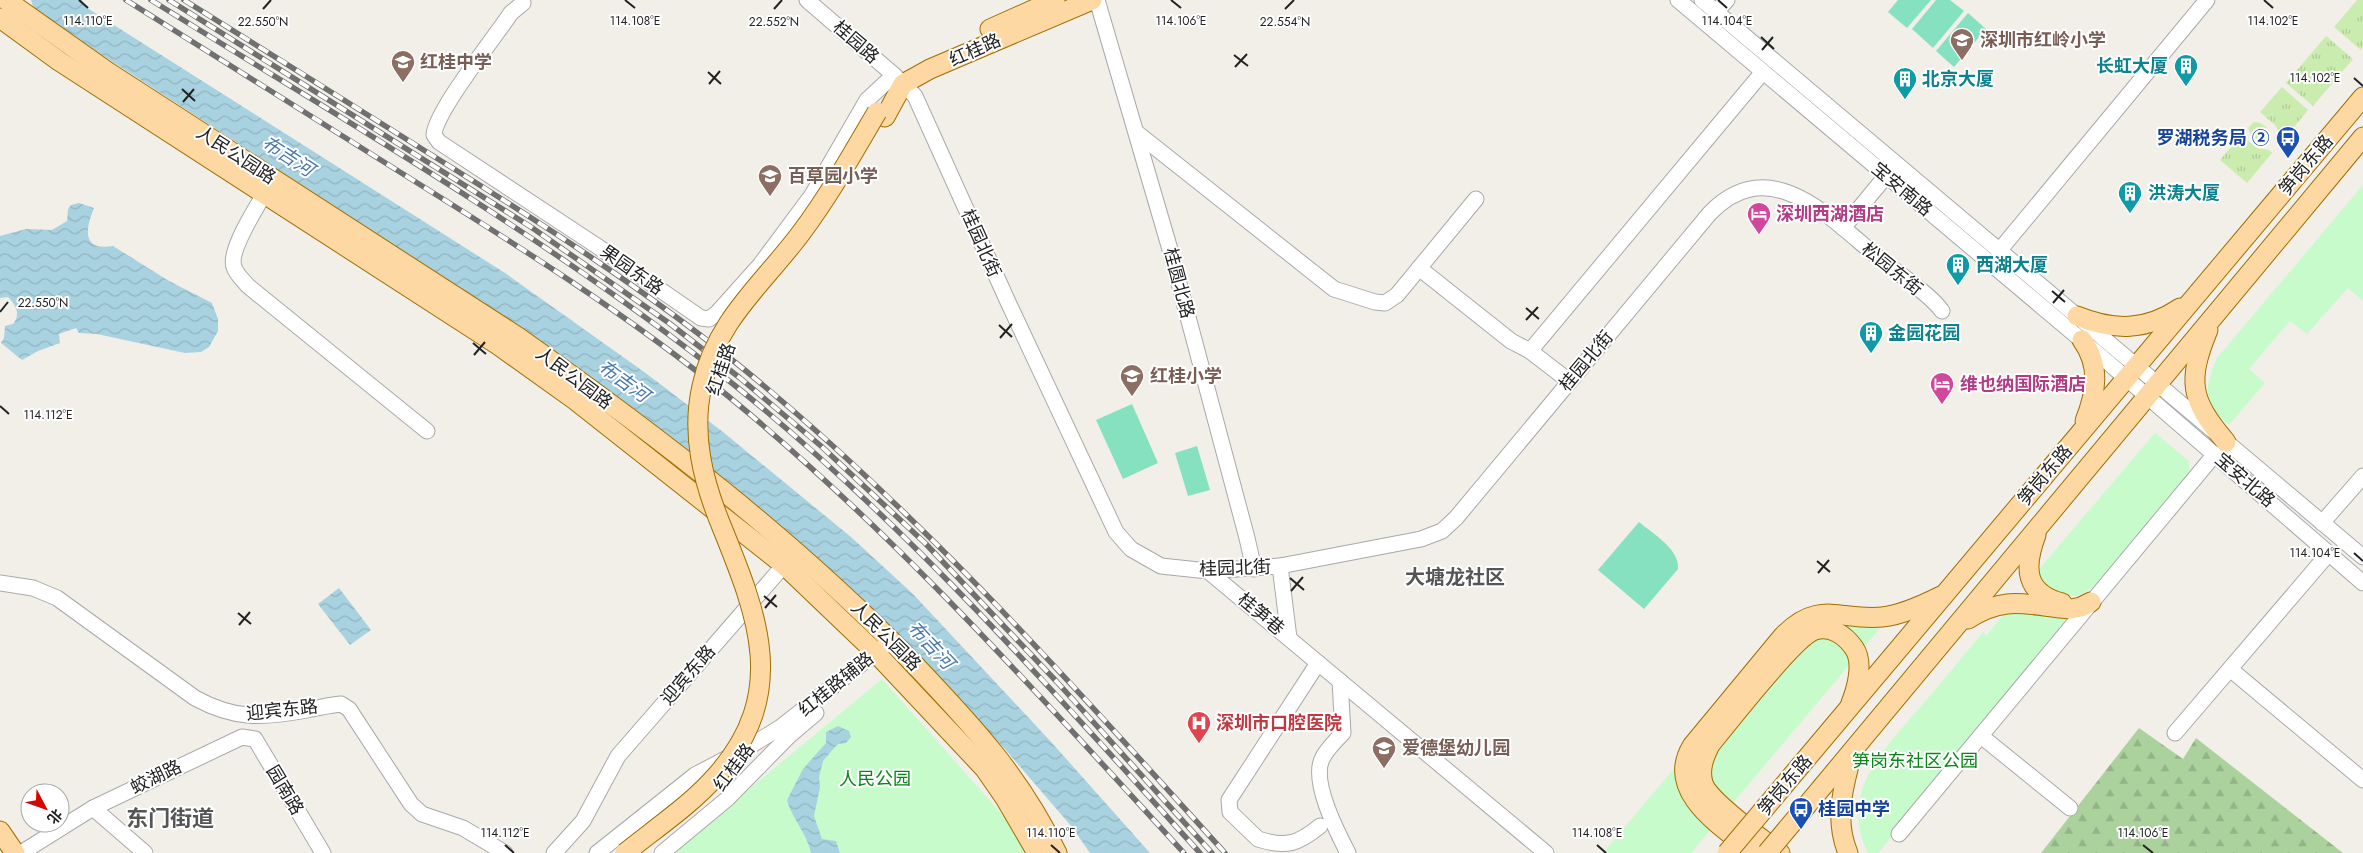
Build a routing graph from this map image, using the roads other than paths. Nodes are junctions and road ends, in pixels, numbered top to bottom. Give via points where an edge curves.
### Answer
1 (6, 0) edge
2 (807, 0) edge
3 (1055, 0) edge
4 (1092, 0) edge
5 (1097, 0) edge
6 (1678, 0) edge
7 (1702, 0) edge
8 (1727, 0) edge
9 (2207, 0) edge
10 (527, 1) edge
11 (1716, 12) junction
12 (0, 18) edge
13 (1762, 73) junction
14 (899, 80) junction
15 (2363, 97) edge
16 (881, 114) junction
17 (1136, 133) junction
18 (2363, 137) edge
19 (1886, 176) junction
20 (264, 194) junction
21 (1476, 199) dead end
22 (1710, 213) joint
23 (1843, 228) junction
24 (1999, 251) junction
25 (1419, 268) junction
26 (2195, 297) junction
27 (1942, 311) dead end
28 (2214, 315) junction
29 (2077, 316) junction
30 (2082, 340) junction
31 (1530, 351) junction
32 (2131, 372) junction
33 (1569, 381) junction
34 (2152, 390) junction
35 (427, 431) dead end
36 (2080, 433) junction
37 (2221, 448) junction
38 (2363, 476) edge
39 (2322, 523) junction
40 (2039, 526) junction
41 (2329, 554) junction
42 (790, 558) junction
43 (2363, 558) edge
44 (1280, 566) junction
45 (1254, 569) junction
46 (1208, 571) junction
47 (0, 583) edge
48 (2363, 583) edge
49 (1944, 594) junction
50 (2091, 602) junction
51 (1953, 629) junction
52 (1290, 638) junction
53 (892, 642) junction
54 (878, 654) junction
55 (1318, 663) junction
56 (2230, 668) junction
57 (1340, 681) junction
58 (1845, 714) junction
59 (2175, 733) dead end
60 (1981, 736) junction
61 (242, 737) joint
62 (1854, 749) junction
63 (2363, 780) edge
64 (93, 808) junction
65 (2070, 808) dead end
66 (1320, 826) dead end
67 (0, 831) edge
68 (1899, 834) dead end
69 (619, 846) edge
70 (15, 853) edge
71 (21, 853) edge
72 (145, 853) edge
73 (323, 853) edge
74 (505, 853) edge
75 (554, 853) edge
76 (597, 853) edge
77 (642, 853) edge
78 (662, 853) edge
79 (1037, 853) edge
80 (1057, 853) edge
81 (1348, 853) edge
82 (1546, 853) edge
83 (1727, 853) edge
84 (1755, 853) edge
85 (1767, 853) edge
86 (1780, 853) edge
87 (1848, 853) edge

1 - 42 main road, 人民公园路 via 108,72 518,337 672,453
2 - 14 street, 桂园路
3 - 14 main road, 红桂路
4 - 14 main road, 红桂路
5 - 17 street, 桂圆北路
6 - 13 street, 宝安南路
7 - 11 street, 宝安南路
8 - 11 street
9 - 24 street
10 - 14 street, 果园东路 via 511,13 452,98 439,118 434,135 439,142 701,318 709,319 717,313 765,258 812,195 867,100
11 - 24 street, 宝安南路
12 - 20 main road, 人民公园路 via 59,61
13 - 19 street, 宝安南路
13 - 31 street
14 - 16 main road, 红桂路
14 - 46 street, 桂园北街 via 914,96 1116,532 1131,549 1161,566
15 - 26 main road, 笋岗东路
16 - 69 main road, 红桂路, bridge via 820,206 723,330 707,366 698,408 699,452 710,498 756,617 761,656 756,703 742,739 717,775
16 - 77 main road, 红桂路 via 819,227 736,330 714,378 708,411 710,454 722,500 765,611 772,648 771,682 763,719 745,757 719,789
17 - 25 street via 1334,289 1385,303 1397,295
17 - 45 street, 桂圆北路
18 - 28 main road, 笋岗东路
19 - 23 street
19 - 30 street, 宝安南路
20 - 35 street via 236,249 233,266 237,272 248,286
20 - 42 main road, 人民公园路 via 498,345
21 - 25 street
22 - 23 street, 松园东街 via 1736,192 1766,188 1794,193
22 - 33 street, 桂园北街
23 - 27 street, 松园东街
24 - 29 street, 宝安南路
25 - 31 street via 1511,340
26 - 29 main road via 2164,318 2142,326 2108,326
26 - 32 main road, 笋岗东路
28 - 34 main road, 笋岗东路
28 - 37 main road via 2198,361 2194,386
29 - 32 street, 宝安南路
30 - 32 street, 宝安南路
30 - 36 main road via 2093,357 2096,375 2092,400
31 - 33 street
32 - 34 street, 宝安北路
32 - 36 main road, 笋岗东路
33 - 44 street, 桂园北街 via 1442,531 1421,540
34 - 37 street, 宝安北路
34 - 40 main road, 笋岗东路
36 - 49 main road, 笋岗东路
37 - 39 street, 宝安北路
37 - 41 street, 宝安北路
37 - 50 street
38 - 39 street
39 - 43 street, 宝安北路
40 - 50 main road via 2028,564 2034,588 2055,601 2072,604
40 - 51 main road, 笋岗东路
41 - 48 street, 宝安北路
41 - 56 street
42 - 53 main road, 人民公园路 via 826,577
42 - 54 main road, 人民公园路
42 - 75 street, 迎宾东路 via 618,756 583,821
44 - 45 street, 桂园北街
44 - 52 street
45 - 46 street, 桂园北街
46 - 52 street, 桂笋巷
47 - 74 street, 迎宾东路 via 33,588 56,598 215,709 254,717 341,704 349,710 411,804 422,814 463,828
49 - 58 main road, 笋岗东路
49 - 84 main road via 1884,617 1823,613 1802,621 1783,636 1692,746 1684,766 1693,797 1708,815
50 - 51 main road via 2071,609 2002,603 1985,608
50 - 60 street
51 - 62 main road, 笋岗东路
52 - 55 street, 桂笋巷
53 - 54 street, 红桂路辅路
53 - 80 main road, 人民公园路 via 1010,771
54 - 69 street, 红桂路辅路 via 796,716 750,746 695,775
54 - 78 street, 红桂路辅路 via 870,669 790,735 727,799
54 - 79 main road, 人民公园路 via 985,769
55 - 57 street, 桂笋巷
55 - 66 street via 1229,800 1230,812 1258,839 1286,844 1303,840
56 - 59 street
56 - 63 street
57 - 81 street via 1343,733 1322,758 1320,779 1331,818
57 - 82 street, 桂笋巷
58 - 83 main road, 笋岗东路, bridge
58 - 86 main road via 1858,676 1856,651 1835,631 1826,628 1814,630 1793,648 1710,745 1702,773 1708,792
60 - 65 street
60 - 68 street
61 - 64 street, 蛟湖路
61 - 73 street, 园南路 via 255,739
62 - 85 main road, 笋岗东路, bridge
62 - 87 main road via 1841,802 1841,822
64 - 71 street, 蛟湖路
64 - 72 street
67 - 70 main road
69 - 76 street, 红桂路辅路

